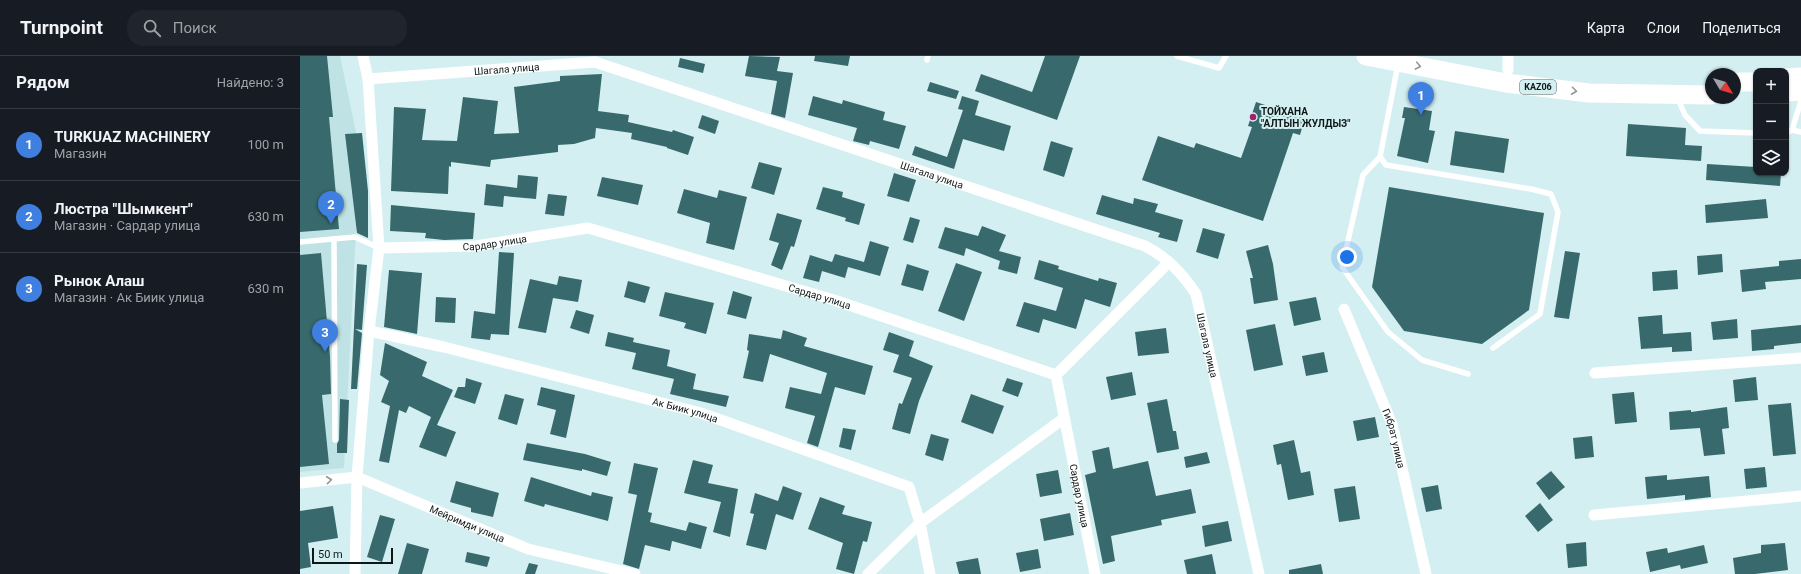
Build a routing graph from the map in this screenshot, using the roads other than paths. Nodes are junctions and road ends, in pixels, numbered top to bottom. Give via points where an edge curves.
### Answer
1 (363, 56) edge
2 (1176, 56) edge
3 (1226, 56) edge
4 (1366, 56) edge
5 (1436, 56) edge
6 (1398, 62) junction
7 (1508, 63) edge
8 (1801, 77) edge
9 (1789, 78) edge
10 (368, 79) junction
11 (1705, 82) edge
12 (1741, 82) edge
13 (1753, 82) edge
14 (1801, 91) edge
15 (1789, 92) edge
16 (1676, 95) junction
17 (1705, 95) edge
18 (1741, 95) edge
19 (1753, 95) edge
20 (1801, 100) edge
21 (1792, 130) junction
22 (1789, 132) edge
23 (1801, 132) edge
24 (1753, 133) edge
25 (1380, 157) junction
26 (334, 239) junction
27 (300, 242) edge
28 (379, 248) junction
29 (1169, 262) junction
30 (1344, 310) dead end
31 (369, 331) junction
32 (1493, 348) dead end
33 (1801, 358) edge
34 (1595, 373) dead end
35 (1468, 374) dead end
36 (1056, 375) junction
37 (1063, 419) junction
38 (335, 440) dead end
39 (357, 477) junction
40 (300, 483) edge
41 (1801, 496) edge
42 (1594, 515) dead end
43 (920, 523) junction
44 (355, 574) edge
45 (635, 574) edge
46 (868, 574) edge
47 (930, 574) edge
48 (1095, 574) edge
49 (1259, 574) edge
50 (1426, 574) edge

1 - 10 street
2 - 3 lane via 1219,68
4 - 6 highway, KАZ06
5 - 7 highway, KАZ06
6 -> 16 highway, KАZ06 via 1506,83 1581,92
6 - 25 lane
7 - 11 highway, KАZ06 via 1590,80
8 - 9 highway
10 - 28 street
10 - 29 street, Шагала улица via 595,62 1144,246
12 - 13 highway
14 - 15 highway
16 - 17 highway, KАZ06
16 - 24 lane via 1685,115 1700,131
18 - 19 highway
20 - 21 lane
21 - 22 lane
21 - 23 lane
25 - 32 lane via 1386,165 1551,194 1558,212 1540,314
25 - 35 lane via 1363,175 1342,267 1388,332 1422,360
26 - 27 lane
26 - 28 lane via 356,237
26 - 38 lane
28 - 31 street
28 - 36 street, Сардар улица via 476,246 588,228 834,300
29 - 36 street
29 - 49 street, Шагала улица via 1184,276 1196,294
30 - 50 street, Гибрат улица via 1392,424
31 - 39 street
31 - 43 street, Ак Биик улица via 444,346 701,413 909,487
33 - 34 street
36 - 37 street, Сардар улица
37 - 43 street
37 - 48 street, Сардар улица
40 -> 39 street, Мейримди улица
39 - 44 street
39 - 45 street, Мейримди улица via 528,549
41 - 42 street
43 - 46 street
43 - 47 street, Ак Биик улица

